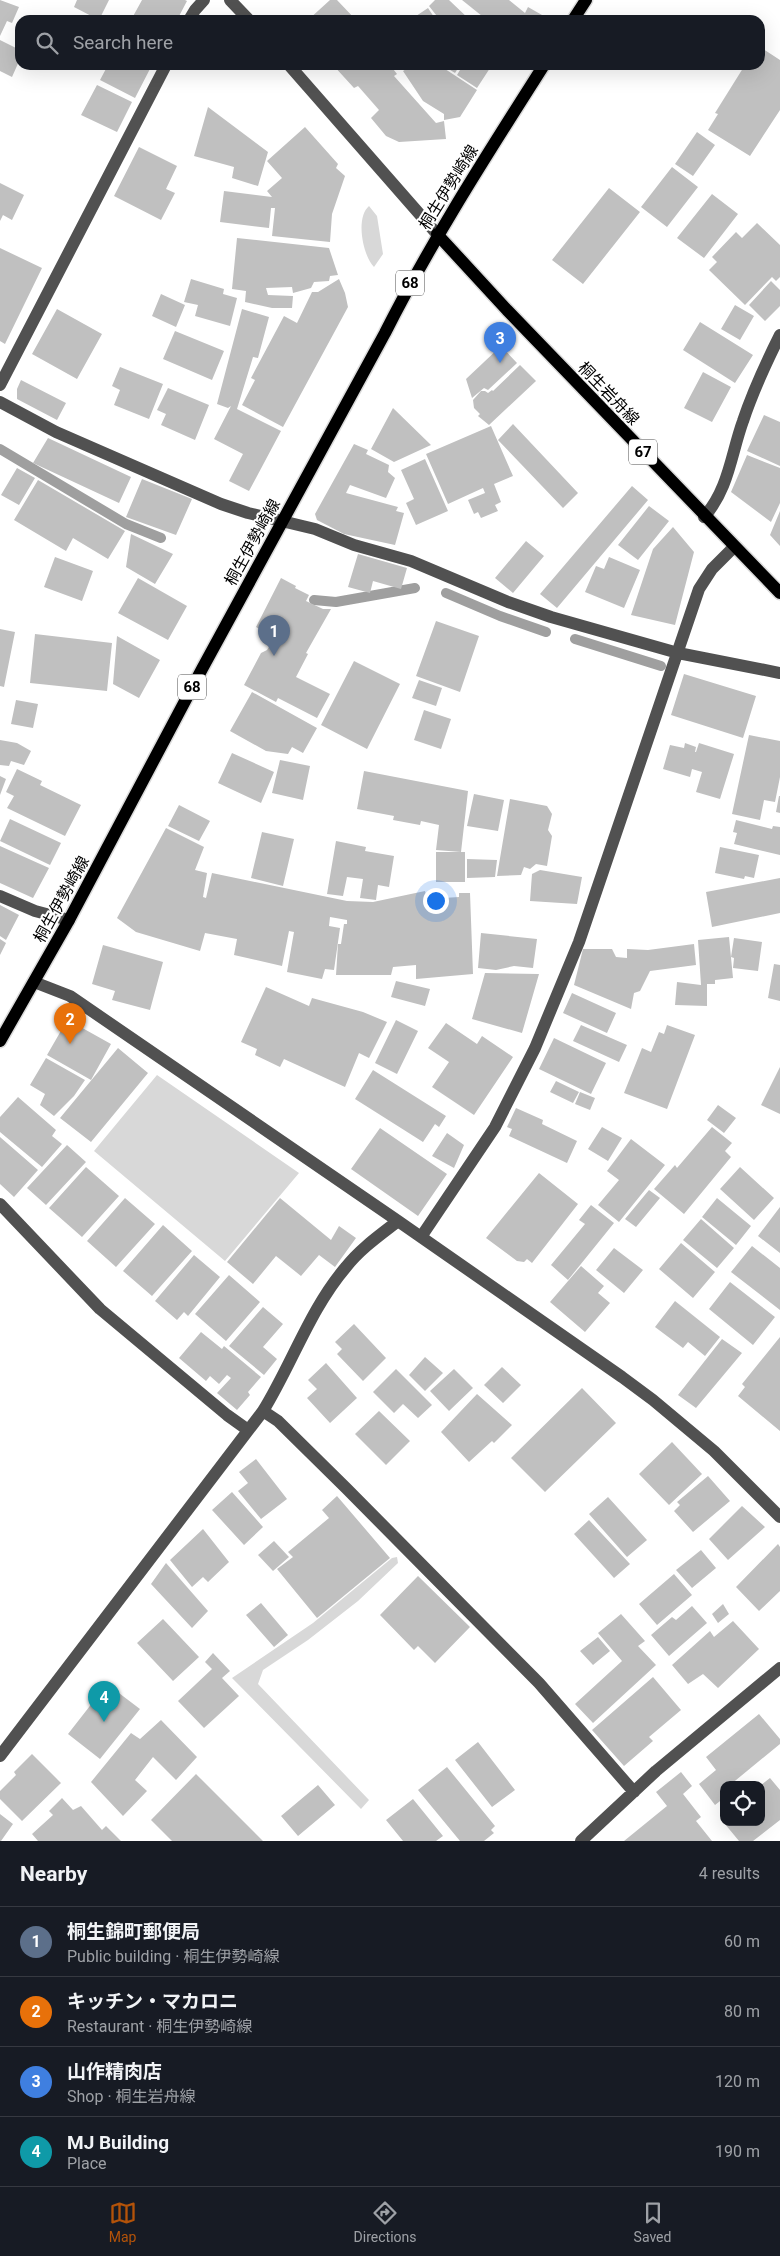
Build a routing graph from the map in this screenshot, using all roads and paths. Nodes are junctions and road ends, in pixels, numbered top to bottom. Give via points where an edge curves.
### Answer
1 (204, 0) edge
2 (230, 0) edge
3 (586, 0) edge
4 (192, 15) edge
5 (244, 15) edge
6 (576, 15) edge
7 (163, 70) edge
8 (293, 70) edge
9 (541, 70) edge
10 (437, 234) junction
11 (780, 335) edge
12 (0, 385) edge
13 (0, 402) edge
14 (704, 517) junction
15 (282, 522) junction
16 (734, 547) junction
17 (780, 593) edge
18 (678, 654) junction
19 (780, 673) edge
20 (0, 896) edge
21 (69, 920) junction
22 (34, 982) junction
23 (0, 1041) edge
24 (0, 1204) edge
25 (398, 1221) junction
26 (421, 1237) junction
27 (263, 1411) junction
28 (248, 1430) junction
29 (780, 1517) edge
30 (780, 1668) edge
31 (0, 1756) edge
32 (634, 1792) junction
33 (588, 1839) edge

1 - 4 street
2 - 5 street
3 - 6 main road
7 - 12 street
8 - 10 street
9 - 10 main road, 桐生伊勢崎線 / 68
10 - 14 main road, 桐生岩舟線 / 67
10 - 15 main road, 桐生伊勢崎線 / 68
11 - 14 street via 763,368 742,423 725,485
13 - 15 street via 56,432 222,504
14 - 16 main road, 桐生岩舟線 / 67
15 - 18 street via 315,529 354,545 411,561 551,617
15 - 21 main road, 桐生伊勢崎線 / 68
16 - 17 main road, 桐生岩舟線 / 67
16 - 18 street via 712,569 699,589
18 - 19 street
18 - 26 street via 579,942 535,1048 495,1127
20 - 21 street
21 - 22 main road, 桐生伊勢崎線 / 68
22 - 23 main road, 桐生伊勢崎線 / 68
22 - 25 street via 70,996
24 - 28 street via 100,1309
25 - 26 street
25 - 27 street via 346,1266 324,1296
26 - 29 street via 653,1400 714,1451
27 - 28 street
27 - 32 street via 278,1421 340,1481 526,1670
28 - 31 street
30 - 32 street
32 - 33 street

